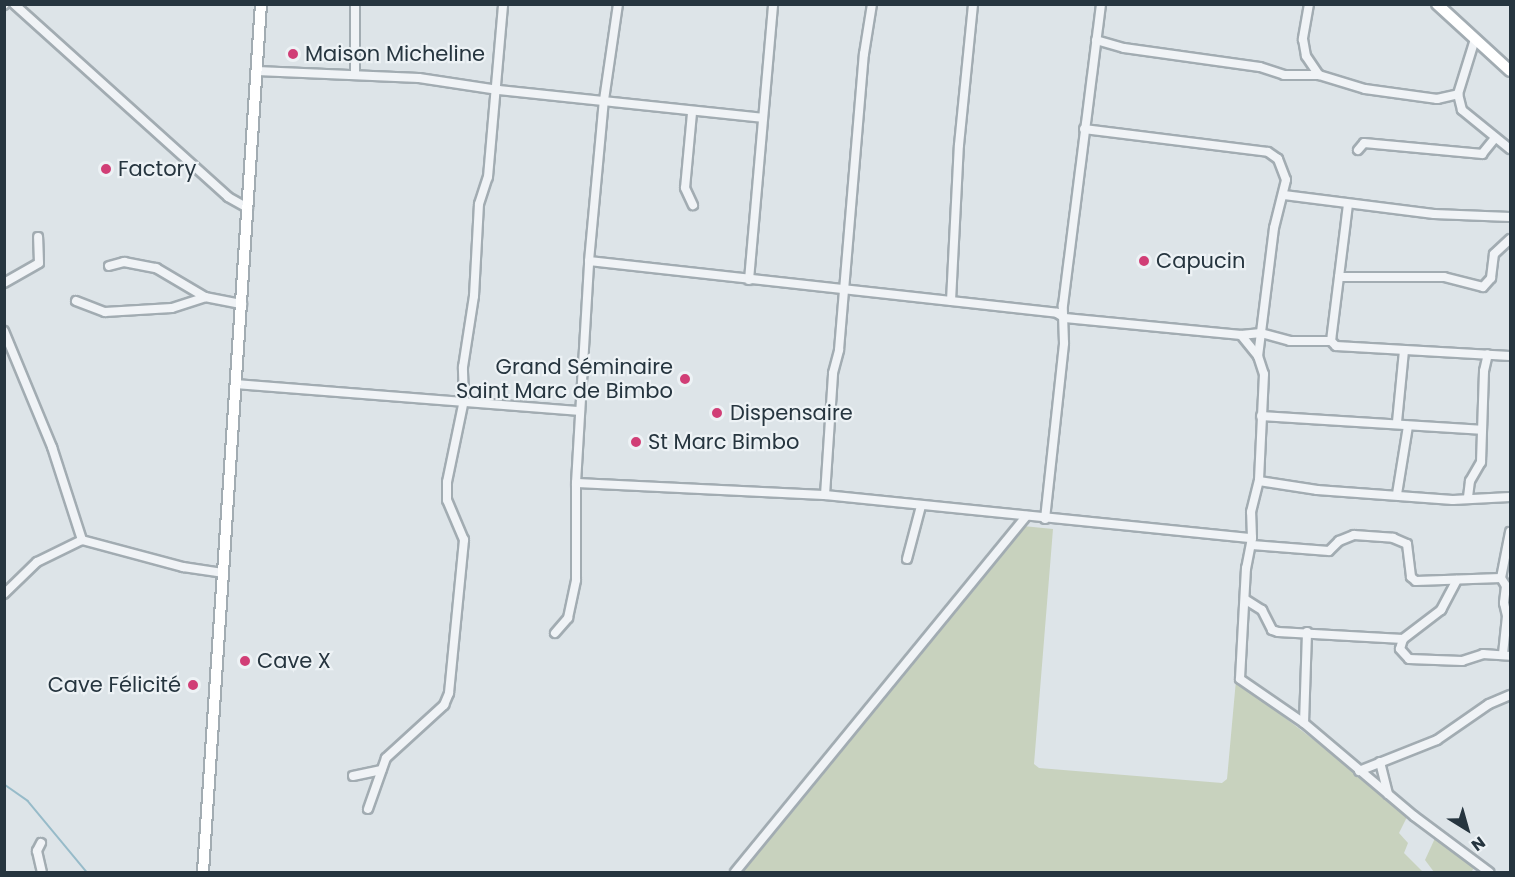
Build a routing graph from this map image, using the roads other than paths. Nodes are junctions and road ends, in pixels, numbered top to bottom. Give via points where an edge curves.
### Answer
1 (14, 4) edge
2 (261, 4) edge
3 (355, 4) edge
4 (503, 4) edge
5 (618, 4) edge
6 (773, 4) edge
7 (872, 4) edge
8 (973, 4) edge
9 (1101, 4) edge
10 (1309, 4) edge
11 (1437, 4) edge
12 (1475, 39) junction
13 (1096, 40) junction
14 (257, 71) junction
15 (1510, 71) edge
16 (355, 75) junction
17 (1319, 75) junction
18 (498, 90) junction
19 (1458, 94) junction
20 (604, 100) junction
21 (692, 113) junction
22 (763, 118) junction
23 (1084, 129) junction
24 (1495, 138) junction
25 (1510, 149) edge
26 (1358, 150) dead end
27 (1284, 195) junction
28 (693, 205) dead end
29 (1348, 205) junction
30 (248, 208) junction
31 (1510, 218) edge
32 (38, 237) dead end
33 (1510, 239) edge
34 (589, 261) junction
35 (109, 266) dead end
36 (1339, 277) junction
37 (749, 280) junction
38 (4, 283) edge
39 (842, 289) junction
40 (205, 297) junction
41 (76, 301) dead end
42 (951, 301) junction
43 (242, 303) junction
44 (1065, 318) junction
45 (4, 331) edge
46 (1261, 333) junction
47 (1241, 335) junction
48 (1331, 341) junction
49 (1404, 350) junction
50 (1488, 354) junction
51 (1258, 356) junction
52 (1510, 356) edge
53 (236, 384) junction
54 (464, 400) junction
55 (580, 411) junction
56 (1261, 416) junction
57 (1397, 422) junction
58 (1408, 426) junction
59 (1481, 430) junction
60 (1259, 481) junction
61 (576, 483) junction
62 (1397, 494) junction
63 (825, 495) junction
64 (1468, 497) junction
65 (1510, 497) edge
66 (921, 506) junction
67 (1026, 516) junction
68 (1045, 519) junction
69 (1510, 532) edge
70 (82, 540) junction
71 (1252, 542) junction
72 (907, 559) dead end
73 (223, 573) junction
74 (1502, 579) junction
75 (1457, 580) junction
76 (4, 594) edge
77 (1246, 600) junction
78 (1307, 632) junction
79 (555, 633) dead end
80 (1403, 639) junction
81 (1507, 655) edge
82 (1510, 695) edge
83 (1304, 723) junction
84 (1380, 762) junction
85 (381, 770) junction
86 (1359, 771) junction
87 (353, 776) dead end
88 (1388, 794) junction
89 (368, 809) dead end
90 (41, 843) dead end
91 (42, 873) edge
92 (203, 873) edge
93 (735, 873) edge
94 (1489, 873) edge

1 - 30 street via 228,197
2 - 14 main road
3 - 16 street
4 - 18 street
5 - 20 street
6 - 22 street
7 - 39 street
8 - 42 street via 959,145
9 - 13 street
10 - 17 street via 1303,39 1306,56
11 - 12 main road
12 - 15 main road
12 - 19 street
13 - 17 street via 1124,48 1260,67 1284,75
13 - 23 street
14 - 16 street
14 - 30 main road
16 - 18 street via 419,78
17 - 19 street via 1383,92 1437,99
18 - 20 street
18 - 54 street via 488,177 479,204 474,296 463,367
19 - 24 street via 1462,110
20 - 21 street
20 - 34 street
21 - 22 street
21 - 28 street via 685,188
22 - 37 street
23 - 27 street via 1268,152 1282,168
23 - 44 street
24 - 25 street
24 - 26 street via 1482,154 1364,143
27 - 29 street
27 - 46 street via 1274,228
29 - 31 street
29 - 36 street
30 - 43 main road
32 - 38 street via 39,263
33 - 36 street via 1494,254 1491,279 1483,287 1444,277
34 - 37 street
34 - 55 street
35 - 40 street via 124,262 156,268
36 - 48 street
37 - 39 street
39 - 42 street
39 - 63 street
40 - 41 street via 172,308 105,312
40 - 43 street
42 - 44 street via 1057,313
43 - 53 main road
44 - 47 street
44 - 68 street
45 - 70 street via 52,447
46 - 47 street
46 - 48 street via 1290,341
46 - 51 street
47 - 51 street
48 - 49 street via 1336,346
49 - 50 street
49 - 57 street
50 - 52 street
50 - 59 street
51 - 56 street via 1264,374
53 - 54 street
53 - 73 main road
54 - 55 street
54 - 85 street via 460,436 447,482 447,500 464,540 449,693 444,705 394,749
55 - 61 street
56 - 57 street
56 - 60 street
57 - 58 street
58 - 59 street
58 - 62 street
59 - 64 street via 1481,462 1470,481
60 - 62 street via 1317,490
60 - 71 street via 1251,512
61 - 63 street
61 - 79 street via 576,580 568,618
62 - 64 street via 1453,500
63 - 66 street
64 - 65 street
66 - 67 street
66 - 72 street
67 - 68 street
67 - 93 street
68 - 71 street
69 - 74 street
70 - 73 street via 183,567
70 - 76 street via 37,562
71 - 75 street via 1329,551 1338,541 1354,535 1393,538 1407,544 1411,577 1416,581
71 - 77 street via 1246,568
73 - 92 main road
74 - 75 street
74 - 81 street via 1506,586
75 - 80 street via 1441,610
77 - 78 street via 1262,610 1272,630
77 - 83 street via 1240,679
78 - 80 street
78 - 83 street
80 - 81 street via 1400,649 1409,659 1462,661 1483,654
82 - 84 street via 1489,704 1446,735
83 - 86 street
84 - 86 street
84 - 88 street
85 - 87 street
85 - 89 street
86 - 88 street
88 - 94 street
90 - 91 street via 37,851

